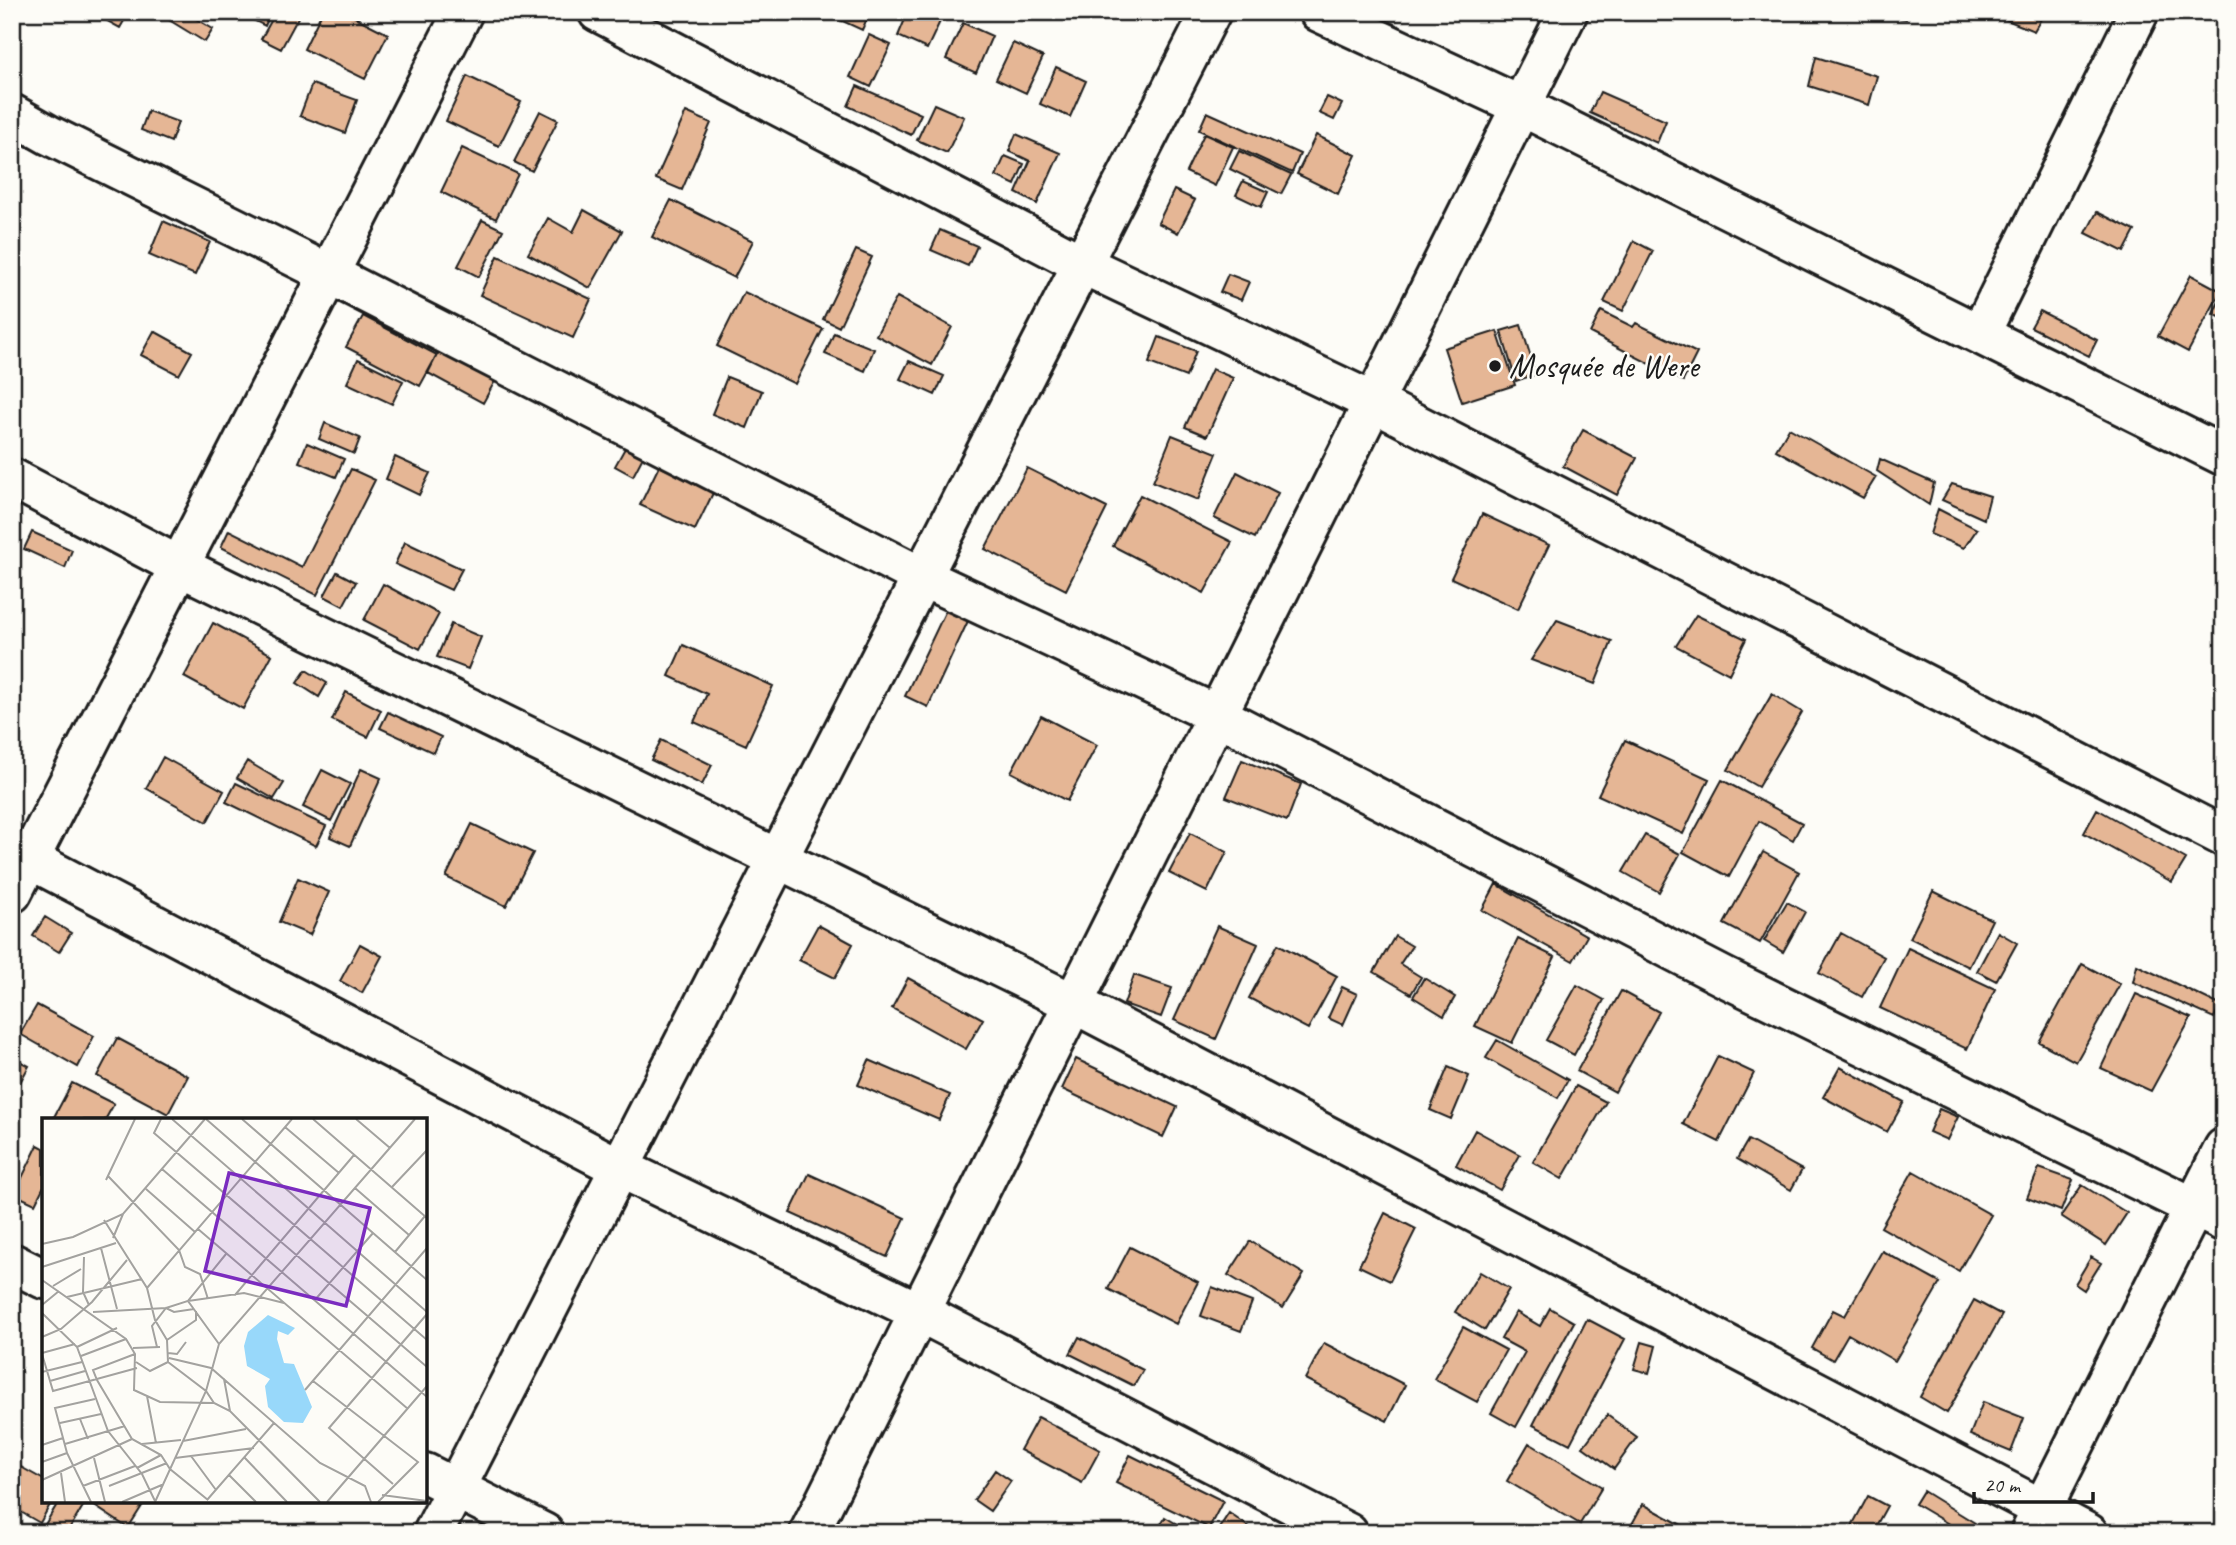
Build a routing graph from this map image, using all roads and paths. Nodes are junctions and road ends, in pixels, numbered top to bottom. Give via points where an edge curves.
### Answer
1 (463, 12) edge
2 (598, 12) edge
3 (1211, 12) edge
4 (1319, 12) edge
5 (1568, 12) edge
6 (2139, 12) edge
7 (1521, 106) junction
8 (12, 114) edge
9 (1082, 264) junction
10 (329, 274) junction
11 (1980, 334) junction
12 (1373, 402) junction
13 (2224, 456) edge
14 (12, 478) edge
15 (179, 566) junction
16 (922, 577) junction
17 (1217, 715) junction
18 (2224, 837) edge
19 (20, 855) edge
20 (778, 857) junction
21 (12, 893) edge
22 (1073, 1003) junction
23 (2224, 1148) edge
24 (620, 1168) junction
25 (2209, 1215) edge
26 (12, 1263) edge
27 (42, 1278) edge
28 (919, 1312) junction
29 (440, 1481) edge
30 (2036, 1521) edge
31 (433, 1533) edge
32 (544, 1533) edge
33 (809, 1533) edge
34 (1348, 1533) edge
35 (2088, 1533) edge

1 - 10 street
2 - 9 street
3 - 9 street
4 - 7 street
5 - 7 street
6 - 11 street
7 - 11 street
7 - 12 street
8 - 10 street
9 - 12 street
9 - 16 street
10 - 15 street
10 - 16 street
11 - 13 street
12 - 17 street
12 - 18 street
14 - 15 street
15 - 19 street
15 - 20 street
16 - 17 street
16 - 20 street
17 - 22 street
17 - 25 street via 1724,977
19 - 21 street
19 - 24 street
20 - 22 street
20 - 24 street
22 - 28 street
22 - 30 street
23 - 25 street
24 - 28 street
24 - 29 street
25 - 30 street
26 - 27 street
28 - 33 street
28 - 34 street
29 - 31 street
29 - 32 street
30 - 35 street

